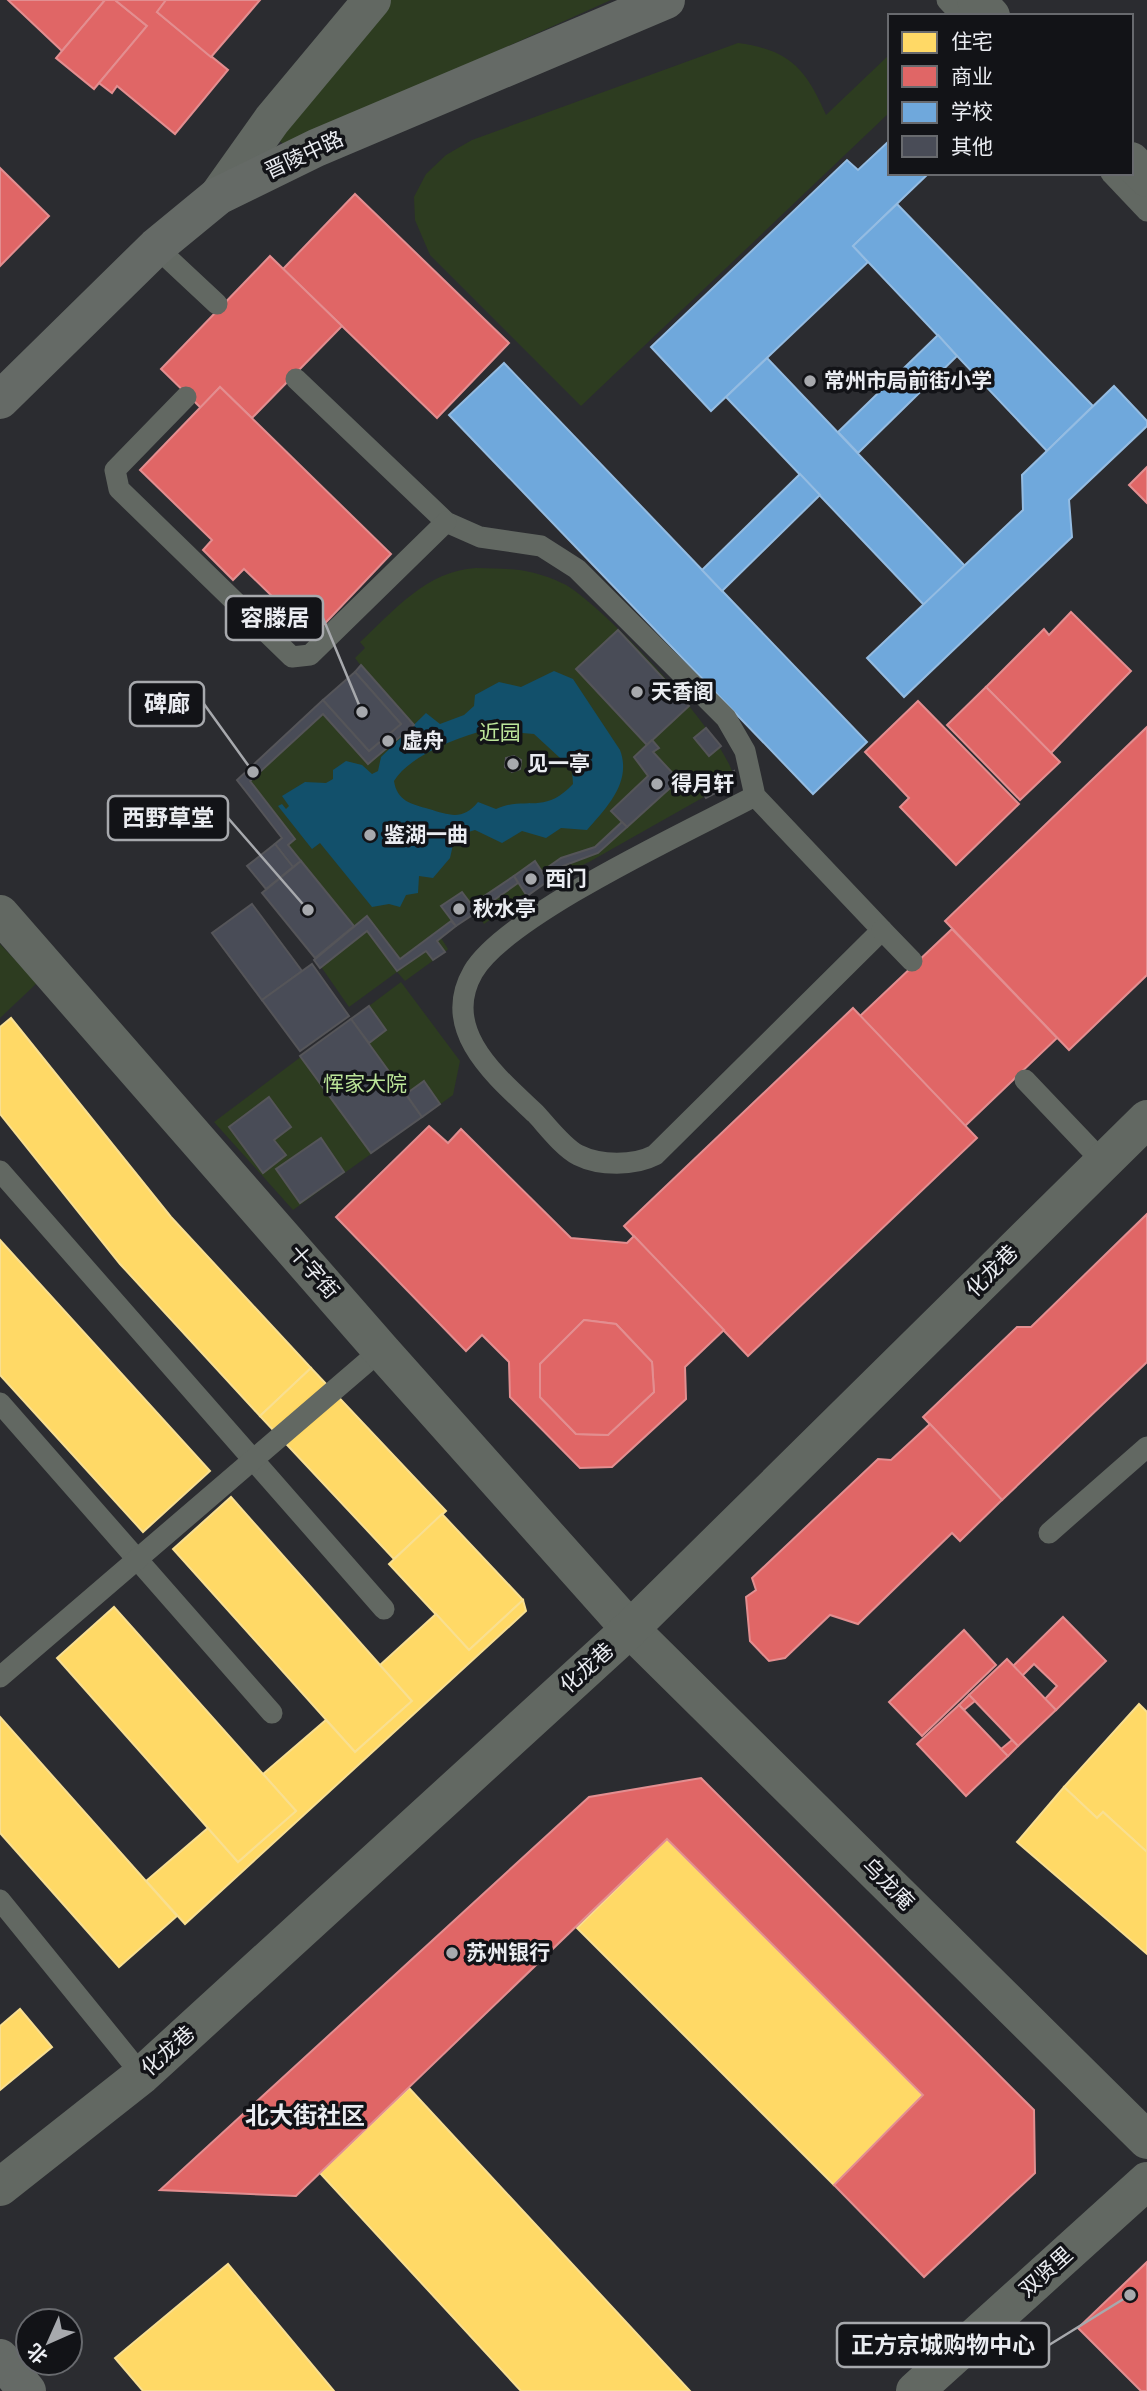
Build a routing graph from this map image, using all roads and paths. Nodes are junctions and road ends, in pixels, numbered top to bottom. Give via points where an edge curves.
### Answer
1 (372, 0) edge
2 (666, 0) edge
3 (947, 0) edge
4 (976, 0) edge
5 (960, 14) edge
6 (989, 14) edge
7 (1133, 163) edge
8 (1113, 175) edge
9 (1147, 178) edge
10 (218, 196) junction
11 (1147, 211) edge
12 (156, 247) junction
13 (217, 304) dead end
14 (296, 379) dead end
15 (186, 397) dead end
16 (0, 400) edge
17 (446, 522) junction
18 (755, 796) junction
19 (0, 914) edge
20 (882, 930) junction
21 (912, 961) dead end
22 (1025, 1080) dead end
23 (1147, 1119) edge
24 (1103, 1162) junction
25 (0, 1171) edge
26 (381, 1350) junction
27 (0, 1403) edge
28 (1147, 1447) edge
29 (253, 1459) junction
30 (1049, 1533) dead end
31 (137, 1558) junction
32 (384, 1609) dead end
33 (630, 1629) junction
34 (0, 1677) edge
35 (272, 1713) dead end
36 (0, 1900) edge
37 (142, 2075) junction
38 (1147, 2140) edge
39 (1147, 2181) edge
40 (0, 2188) edge
41 (0, 2358) edge
42 (27, 2391) edge
43 (915, 2391) edge

1 - 10 street via 272,120
2 - 10 main road, 晋陵中路 via 316,148
3 - 5 lane
4 - 6 street
7 - 9 street
8 - 11 lane
10 - 12 main road, 晋陵中路
12 - 13 lane
12 - 16 main road, 晋陵中路
14 - 17 lane
15 - 17 lane via 115,470 119,489 292,657 310,655
17 - 18 lane via 480,537 541,546 578,569 726,718 745,751
18 - 20 lane
18 - 20 lane via 562,900 494,946 472,973 463,1009 470,1042 492,1071 576,1154 597,1161 640,1163 655,1155
19 - 26 street, 十字街
20 - 21 lane
22 - 24 lane
23 - 24 street, 化龙巷
24 - 33 street, 化龙巷
25 - 29 lane
26 - 29 lane
26 - 33 street, 十字街
27 - 31 lane
28 - 30 lane
29 - 31 lane
29 - 32 lane
31 - 34 lane
31 - 35 lane
33 - 37 street, 化龙巷
33 - 38 street, 乌龙庵
36 - 37 lane
37 - 40 street, 化龙巷
39 - 43 street, 双贤里
41 - 42 main road

